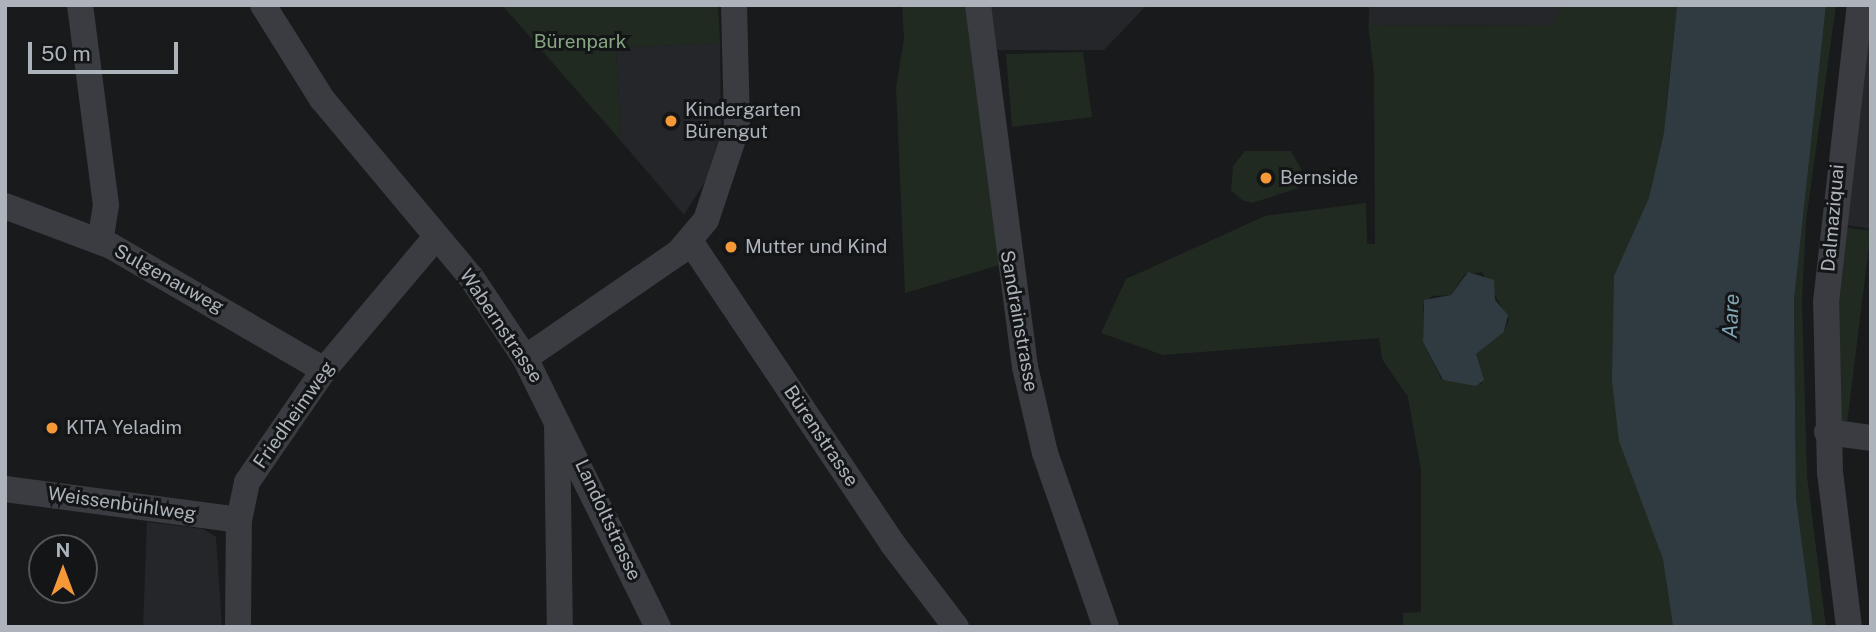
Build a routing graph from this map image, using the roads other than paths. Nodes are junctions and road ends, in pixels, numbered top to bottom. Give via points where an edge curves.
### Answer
1 (80, 5) edge
2 (263, 5) edge
3 (734, 5) edge
4 (978, 5) edge
5 (1860, 5) edge
6 (5, 206) edge
7 (436, 237) junction
8 (100, 241) junction
9 (690, 242) junction
10 (525, 358) junction
11 (324, 370) junction
12 (556, 414) junction
13 (1827, 432) junction
14 (1871, 438) edge
15 (5, 489) edge
16 (239, 520) junction
17 (238, 627) edge
18 (560, 627) edge
19 (657, 627) edge
20 (956, 627) edge
21 (1106, 627) edge
22 (1849, 627) edge

1 - 8 street via 106,205
2 - 7 street, Wabernstrasse via 322,99
3 - 9 street via 735,142 716,198
4 - 21 street, Sandrainstrasse via 1025,367 1045,453
5 - 13 street, Dalmaziquai via 1831,224
6 - 8 street, Sulgenauweg
7 - 10 street, Wabernstrasse via 476,284
7 - 11 street, Friedheimweg
8 - 11 street, Sulgenauweg
9 - 10 street
9 - 20 street, Bürenstrasse via 892,543
10 - 12 street, Wabernstrasse
11 - 16 street, Friedheimweg via 247,482
12 - 18 street, Wabernstrasse
12 - 19 street, Landoltstrasse
13 - 14 street
13 - 22 street, Dalmaziquai
15 - 16 street, Weissenbühlweg
16 - 17 street, Friedheimweg

